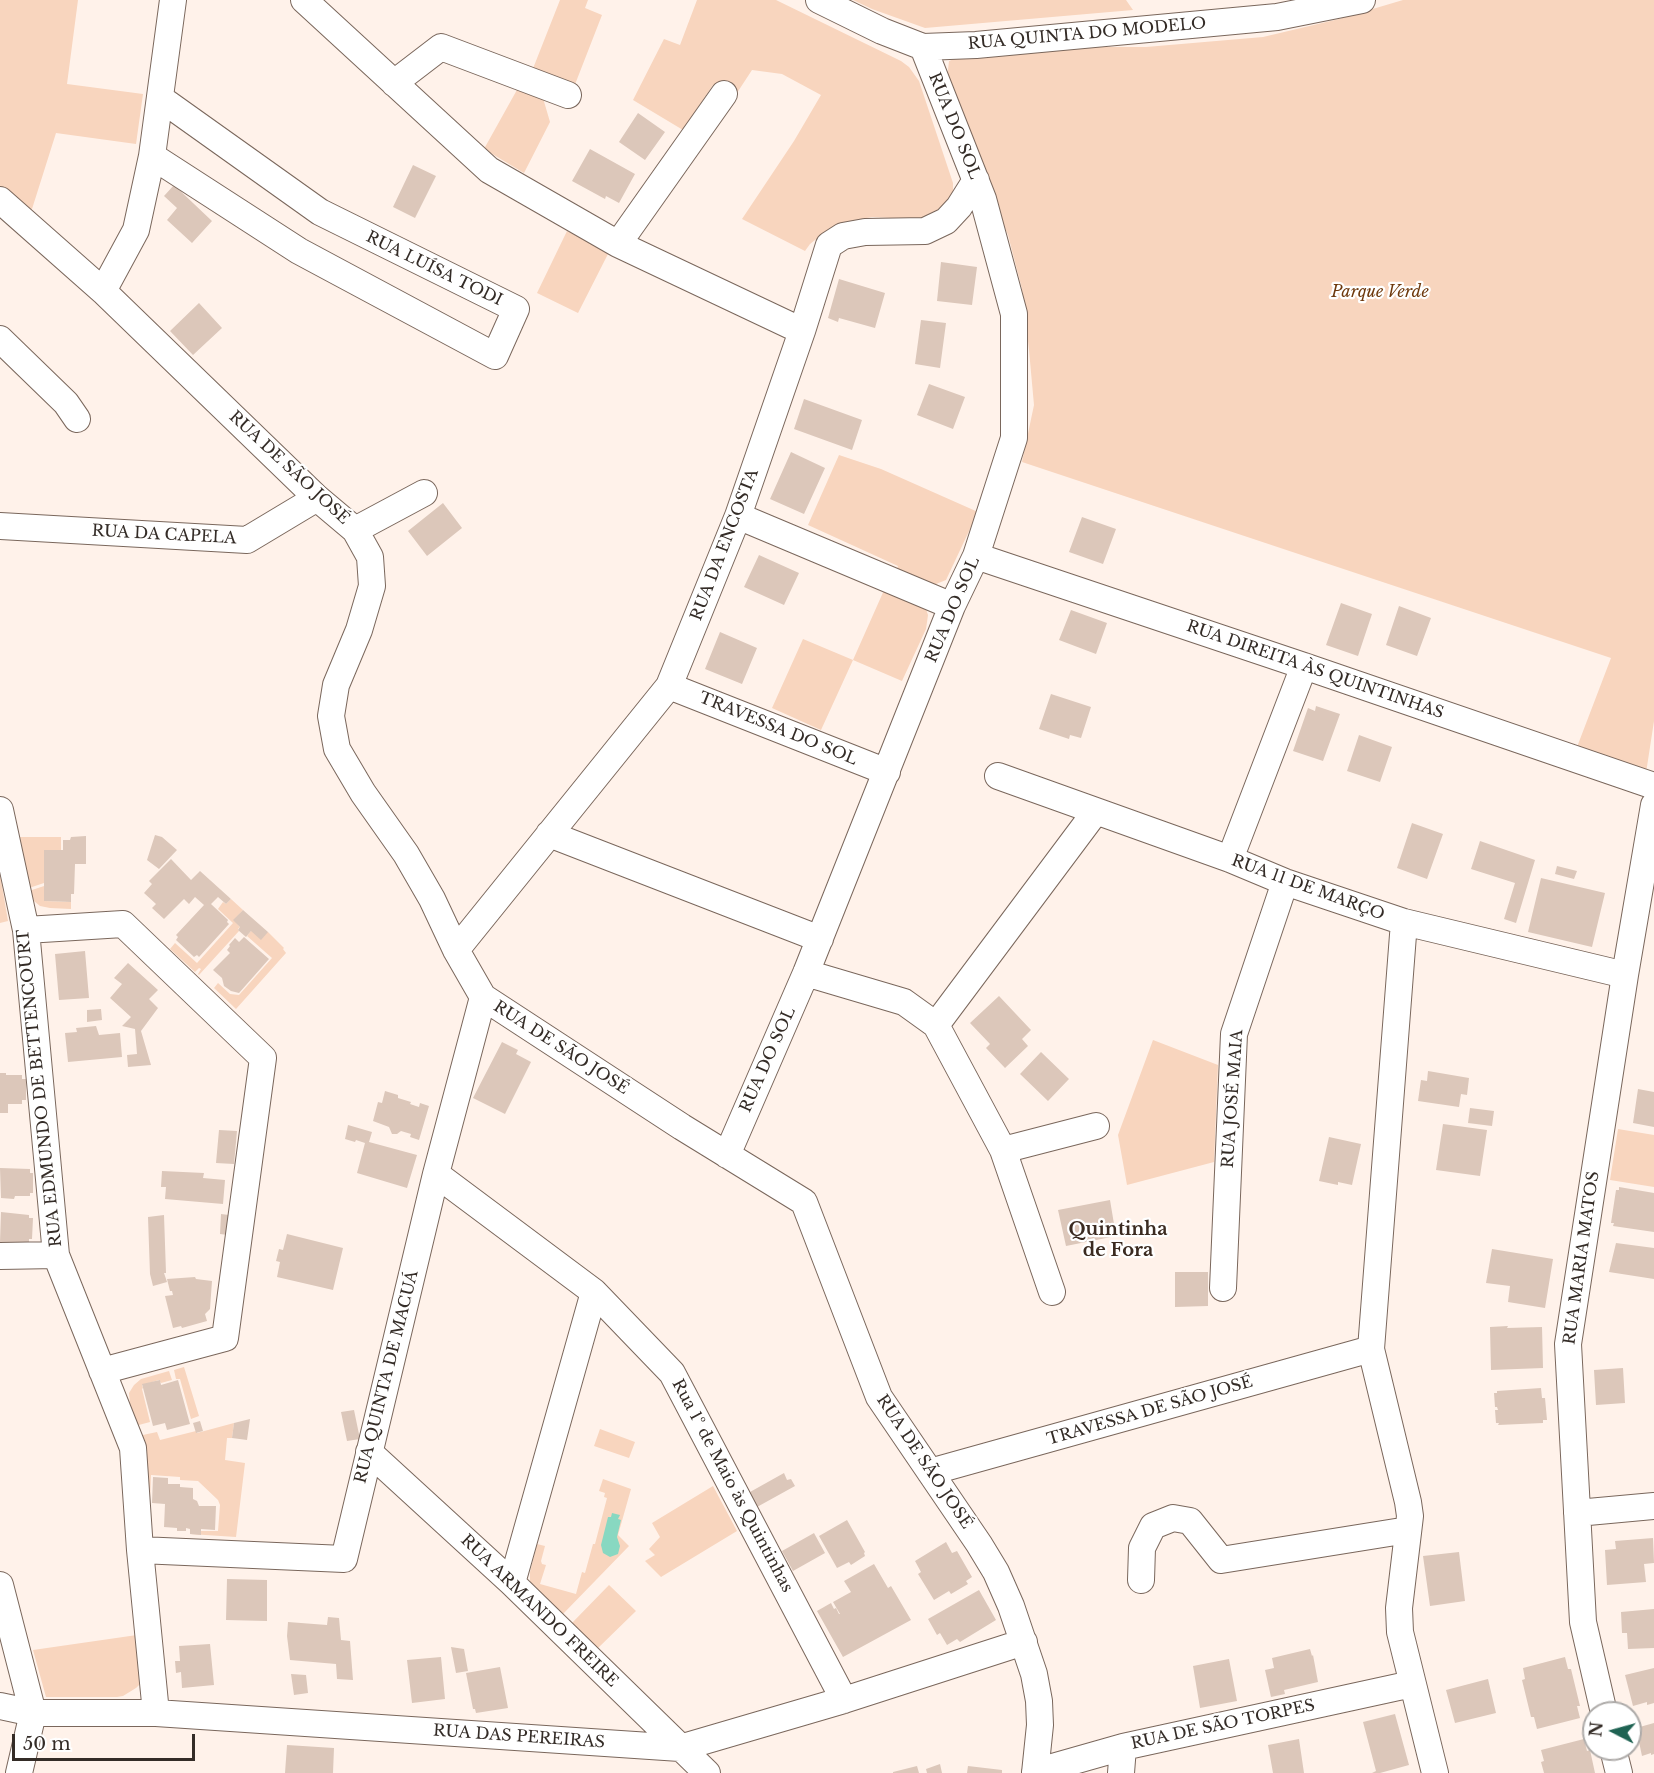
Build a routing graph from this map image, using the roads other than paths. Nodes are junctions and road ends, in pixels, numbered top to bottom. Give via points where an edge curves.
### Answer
1 (174, 0) edge
2 (304, 0) edge
3 (819, 0) edge
4 (1362, 0) edge
5 (923, 47) junction
6 (394, 83) junction
7 (724, 94) dead end
8 (568, 95) dead end
9 (160, 98) junction
10 (152, 156) junction
11 (976, 180) junction
12 (0, 200) edge
13 (618, 244) junction
14 (103, 291) junction
15 (802, 332) junction
16 (0, 339) edge
17 (77, 419) dead end
18 (424, 494) dead end
19 (317, 498) junction
20 (738, 516) junction
21 (0, 525) edge
22 (355, 530) junction
23 (976, 556) junction
24 (952, 606) junction
25 (1304, 666) junction
26 (669, 686) junction
27 (887, 772) junction
28 (998, 776) dead end
29 (1654, 786) edge
30 (1654, 805) edge
31 (0, 810) edge
32 (1096, 811) junction
33 (549, 834) junction
34 (1230, 859) junction
35 (1285, 882) junction
36 (1404, 922) junction
37 (26, 930) junction
38 (820, 939) junction
39 (456, 950) junction
40 (806, 973) junction
41 (1625, 975) junction
42 (483, 996) junction
43 (936, 1025) junction
44 (1096, 1126) dead end
45 (1003, 1150) junction
46 (727, 1155) junction
47 (436, 1174) junction
48 (0, 1256) edge
49 (56, 1256) junction
50 (1223, 1288) dead end
51 (594, 1292) junction
52 (1052, 1292) dead end
53 (1371, 1349) junction
54 (102, 1371) junction
55 (369, 1452) junction
56 (930, 1472) junction
57 (1654, 1506) edge
58 (1577, 1514) junction
59 (1408, 1530) junction
60 (140, 1550) junction
61 (1141, 1580) dead end
62 (512, 1583) junction
63 (0, 1585) edge
64 (1024, 1642) junction
65 (1412, 1684) junction
66 (844, 1700) junction
67 (1601, 1701) edge
68 (0, 1706) edge
69 (33, 1713) junction
70 (156, 1713) junction
71 (1124, 1747) junction
72 (680, 1748) junction
73 (1035, 1772) edge
74 (19, 1773) edge
75 (707, 1773) edge
76 (1121, 1773) edge
77 (1435, 1773) edge

1 - 9 street
2 - 6 street
3 - 5 street, RUA QUINTA DO MODELO
4 - 5 street, RUA QUINTA DO MODELO via 1277,17
5 - 11 street, RUA DO SOL
6 - 8 street via 441,47
6 - 13 street via 489,170
7 - 13 street
9 - 10 street
9 - 10 street, RUA LUÍSA TODI via 320,212 516,309 495,356 299,251
10 - 14 street via 136,230
11 - 15 street, RUA DA ENCOSTA via 959,207 945,221 925,231 865,232 843,236 829,245
11 - 23 street, RUA DO SOL via 1014,314 1014,438
12 - 14 street, RUA DE SÃO JOSÉ
13 - 15 street
14 - 19 street, RUA DE SÃO JOSÉ
15 - 20 street, RUA DA ENCOSTA
16 - 17 street via 66,403
18 - 22 street
19 - 21 street, RUA DA CAPELA via 247,540
19 - 22 street, RUA DE SÃO JOSÉ
20 - 24 street
20 - 26 street, RUA DA ENCOSTA
22 - 39 street, RUA DE SÃO JOSÉ via 370,557 372,586 336,685 331,716 337,749 406,854
23 - 24 street, RUA DO SOL
23 - 25 street, RUA DIREITA ÀS QUINTINHAS
24 - 27 street, RUA DO SOL
25 - 29 street, RUA DIREITA ÀS QUINTINHAS
25 - 34 street
26 - 27 street, TRAVESSA DO SOL
26 - 33 street, RUA DA ENCOSTA
27 - 38 street, RUA DO SOL
28 - 32 street, RUA 11 DE MARÇO
30 - 41 street, RUA MARIA MATOS
31 - 37 street, RUA EDMUNDO DE BETTENCOURT
32 - 34 street, RUA 11 DE MARÇO
32 - 43 street
33 - 38 street
33 - 39 street, RUA DA ENCOSTA
34 - 35 street, RUA 11 DE MARÇO
35 - 36 street, RUA 11 DE MARÇO
35 - 50 street, RUA JOSÉ MAIA via 1234,1034
36 - 41 street, RUA 11 DE MARÇO
36 - 53 street
37 - 49 street, RUA EDMUNDO DE BETTENCOURT
37 - 54 street via 123,924 263,1058 225,1338
38 - 40 street, RUA DO SOL
39 - 42 street, RUA DE SÃO JOSÉ
40 - 43 street via 904,1002
40 - 46 street, RUA DO SOL
41 - 58 street, RUA MARIA MATOS via 1568,1344
42 - 46 street, RUA DE SÃO JOSÉ
42 - 47 street, RUA QUINTA DE MACUÁ
43 - 45 street
44 - 45 street
45 - 52 street
46 - 56 street, RUA DE SÃO JOSÉ via 804,1202 879,1397
47 - 51 street, Rua 1º de Maio às Quintinhas
47 - 55 street, RUA QUINTA DE MACUÁ
48 - 49 street
49 - 54 street, RUA EDMUNDO DE BETTENCOURT
51 - 62 street
51 - 66 street, Rua 1º de Maio às Quintinhas via 672,1373
53 - 56 street, TRAVESSA DE SÃO JOSÉ
53 - 59 street via 1408,1502
54 - 60 street, RUA EDMUNDO DE BETTENCOURT via 133,1448
55 - 60 street, RUA QUINTA DE MACUÁ via 344,1559
55 - 62 street, RUA ARMANDO FREIRE
56 - 64 street, RUA DE SÃO JOSÉ via 996,1572
57 - 58 street
58 - 67 street, RUA MARIA MATOS via 1583,1623
59 - 61 street via 1221,1560 1190,1521 1173,1518 1153,1526 1142,1548
59 - 65 street via 1399,1608 1400,1632
60 - 70 street, RUA EDMUNDO DE BETTENCOURT
62 - 72 street, RUA ARMANDO FREIRE
63 - 69 street
64 - 66 street, RUA DAS PEREIRAS
64 - 73 street, RUA DE SÃO JOSÉ via 1039,1701
65 - 71 street, RUA DE SÃO TORPES
65 - 77 street
66 - 72 street, RUA DAS PEREIRAS
68 - 69 street, RUA DAS PEREIRAS
69 - 70 street, RUA DAS PEREIRAS
69 - 74 street
70 - 72 street, RUA DAS PEREIRAS
71 - 73 street, RUA DE SÃO TORPES
71 - 76 street
72 - 75 street, RUA ARMANDO FREIRE

